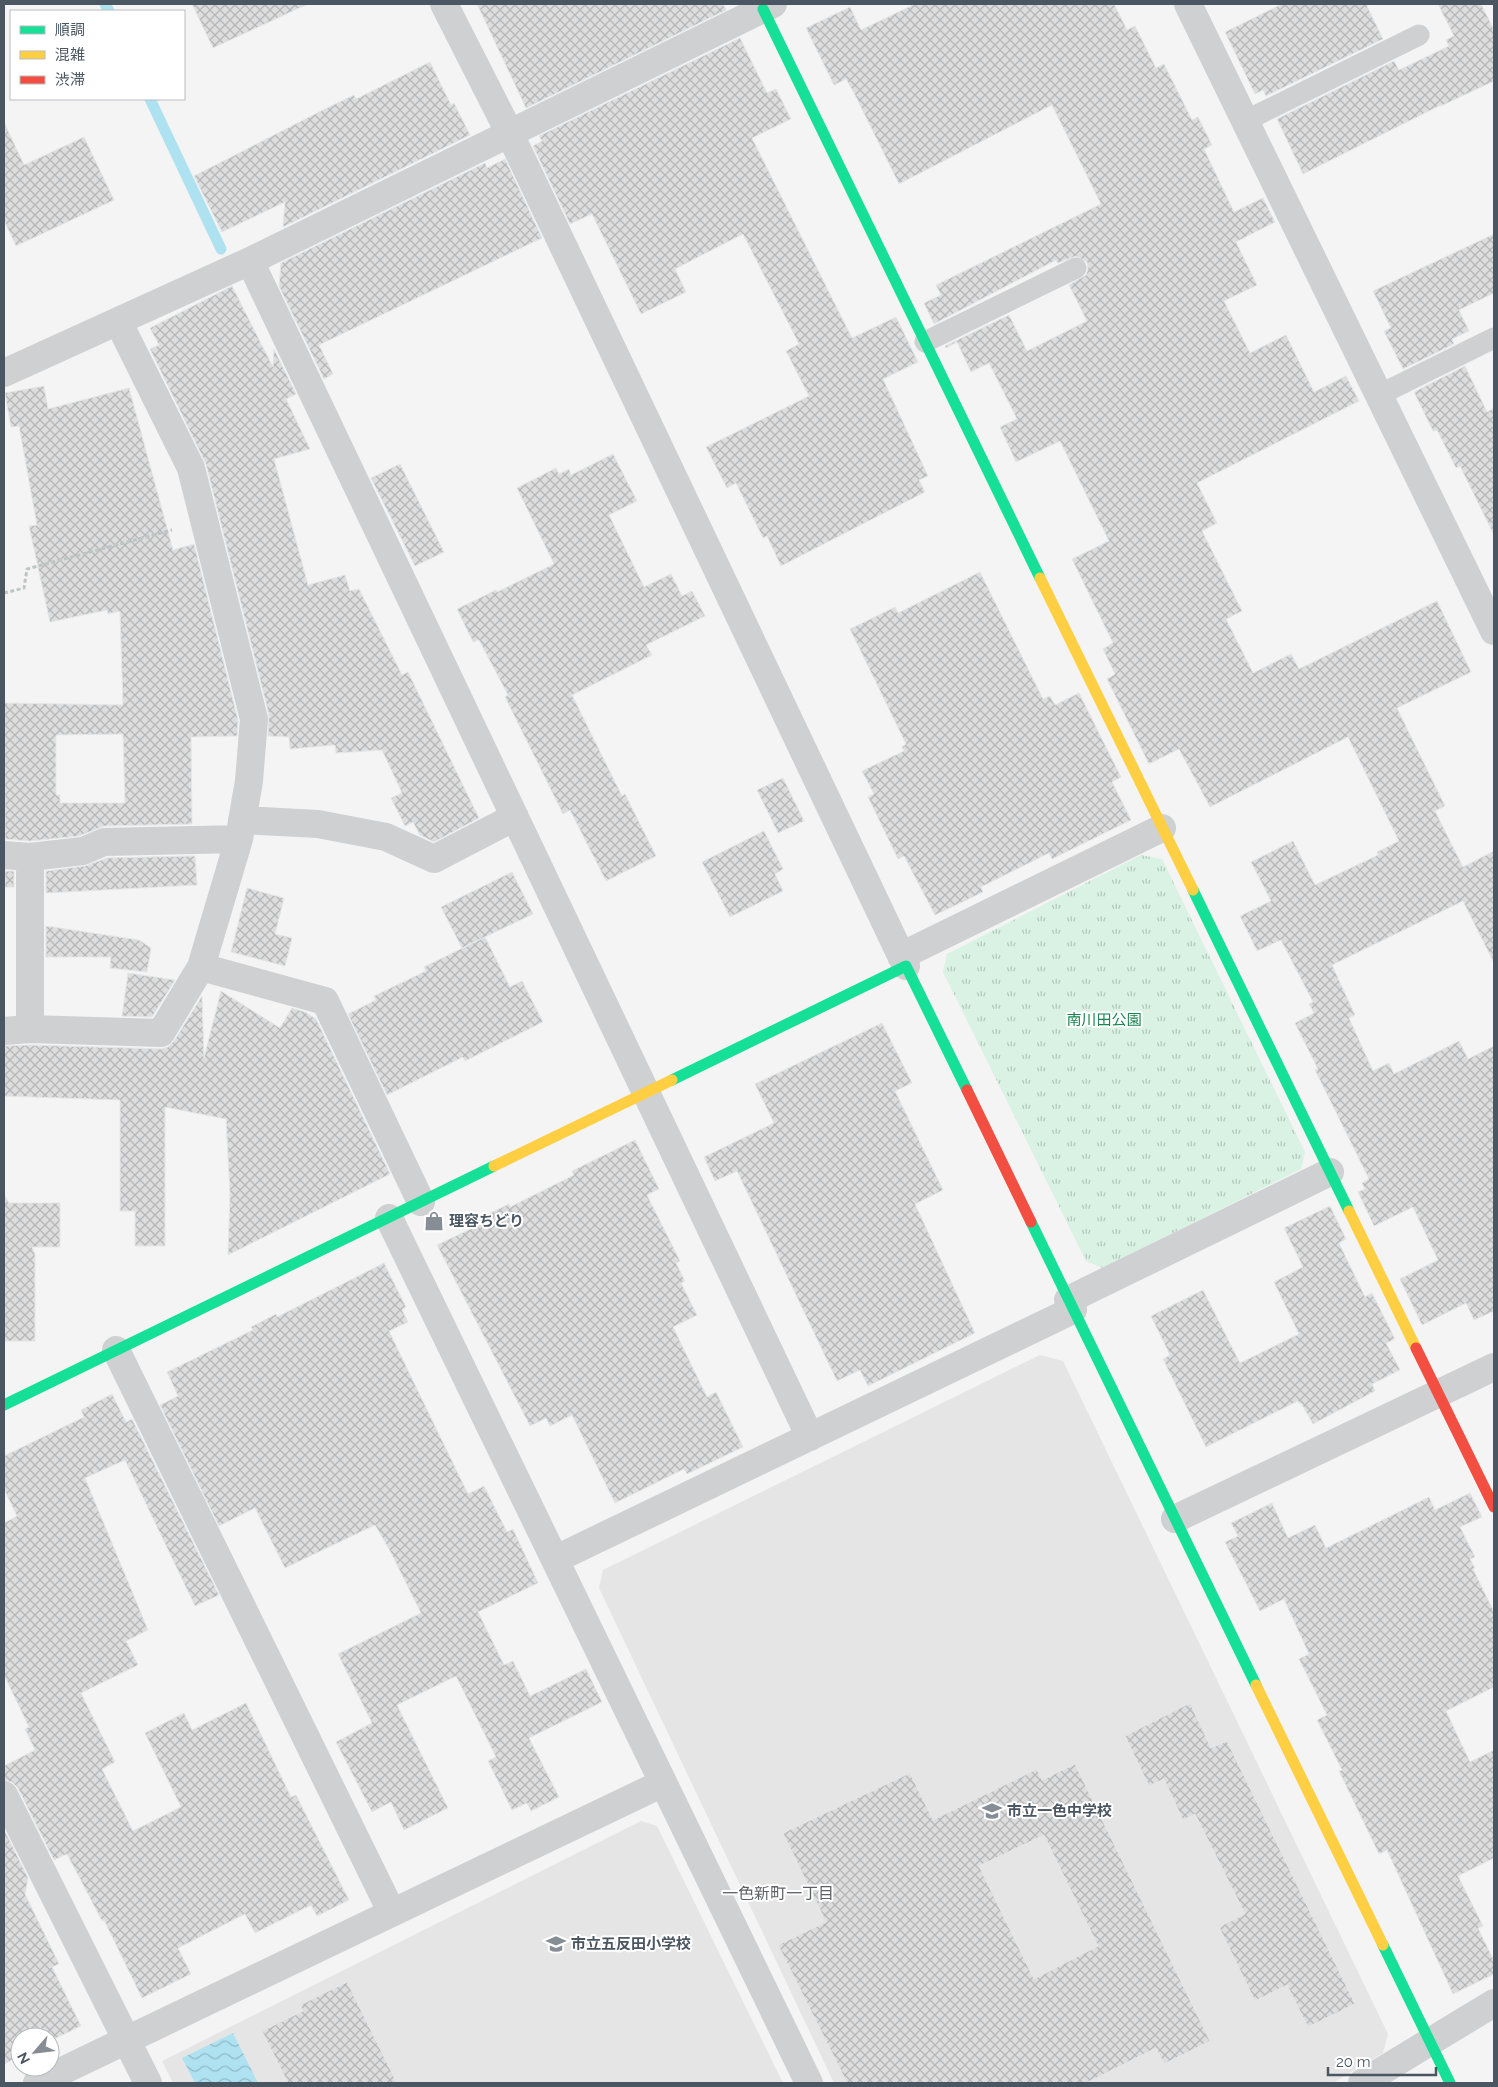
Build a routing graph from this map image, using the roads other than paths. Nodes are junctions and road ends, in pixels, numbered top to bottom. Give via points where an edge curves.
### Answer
1 (444, 4) edge
2 (1188, 4) edge
3 (768, 6) edge
4 (1418, 35) dead end
5 (1246, 121) junction
6 (508, 132) junction
7 (250, 261) junction
8 (1076, 268) dead end
9 (118, 321) junction
10 (1494, 338) edge
11 (925, 342) junction
12 (4, 373) edge
13 (1379, 395) junction
14 (1494, 631) edge
15 (515, 817) junction
16 (1162, 828) junction
17 (241, 829) junction
18 (17, 856) edge
19 (903, 961) junction
20 (201, 967) junction
21 (17, 1030) edge
22 (647, 1092) junction
23 (1330, 1172) junction
24 (421, 1202) junction
25 (389, 1218) junction
26 (1070, 1305) junction
27 (116, 1350) junction
28 (1494, 1367) edge
29 (1438, 1394) junction
30 (4, 1405) edge
31 (810, 1437) junction
32 (1494, 1507) edge
33 (1175, 1519) junction
34 (556, 1559) junction
35 (663, 1783) junction
36 (4, 1795) edge
37 (392, 1913) junction
38 (1494, 2003) edge
39 (127, 2040) junction
40 (1430, 2042) junction
41 (37, 2083) edge
42 (148, 2083) edge
43 (809, 2083) edge
44 (1362, 2083) edge
45 (1450, 2083) edge

1 - 6 street
2 - 5 street
3 - 6 street
3 - 11 street
4 - 5 lane
5 - 13 street
6 - 7 street
6 - 19 street
7 - 9 street
7 - 15 street
8 - 11 lane
9 - 12 street
9 - 17 street via 191,468 254,720 250,781
10 - 13 lane
11 - 16 street
13 - 14 street
15 - 17 street via 434,859 386,837 318,824
15 - 22 street
16 - 19 street
16 - 23 street
17 - 18 street via 104,842 83,851
17 - 20 street
18 - 21 street
19 - 22 street
19 - 26 street
20 - 21 street via 161,1033
20 - 24 street via 325,1001
22 - 24 street
22 - 31 street
23 - 26 street
23 - 29 street
24 - 25 street
25 - 27 street
25 - 34 street
26 - 31 street
26 - 33 street
27 - 30 street
27 - 37 street
28 - 29 street
29 - 32 street
29 - 33 street
31 - 34 street
33 - 40 street
34 - 35 street
35 - 37 street
35 - 43 street
36 - 39 street
37 - 39 street
38 - 40 street
39 - 41 street
39 - 42 street
40 - 44 street
40 - 45 street

